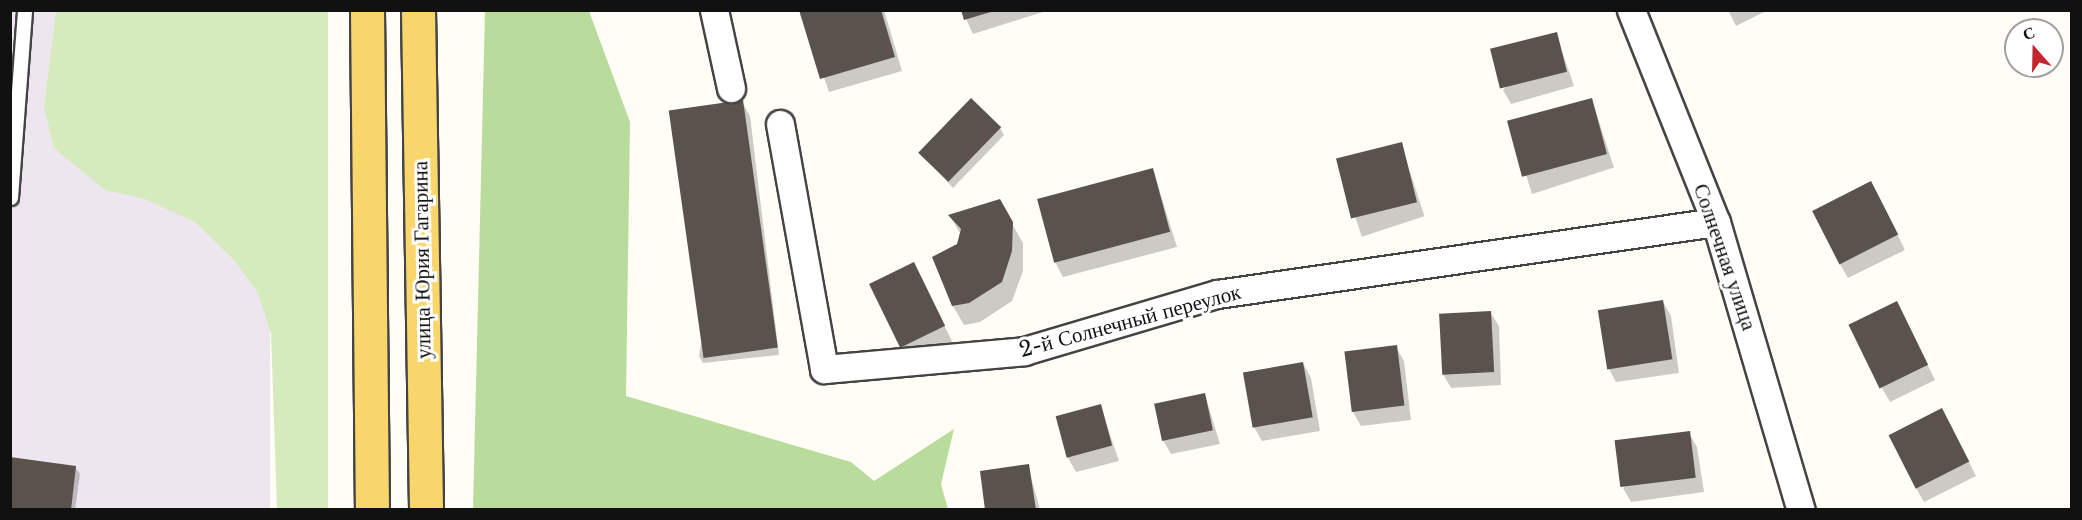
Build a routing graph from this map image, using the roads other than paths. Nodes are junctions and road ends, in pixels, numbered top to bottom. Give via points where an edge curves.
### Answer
1 (25, 10) edge
2 (367, 10) edge
3 (418, 10) edge
4 (714, 10) edge
5 (1631, 10) edge
6 (731, 88) dead end
7 (780, 124) dead end
8 (11, 198) edge
9 (1716, 222) junction
10 (372, 510) edge
11 (426, 510) edge
12 (1801, 510) edge

1 - 8 lane
2 - 10 main road
3 - 11 main road, улица Юрия Гагарина
4 - 6 street
5 - 9 street, Солнечная улица
7 - 9 street, 2-й Солнечный переулок via 824,369 1024,351 1217,294
9 - 12 street, Солнечная улица

